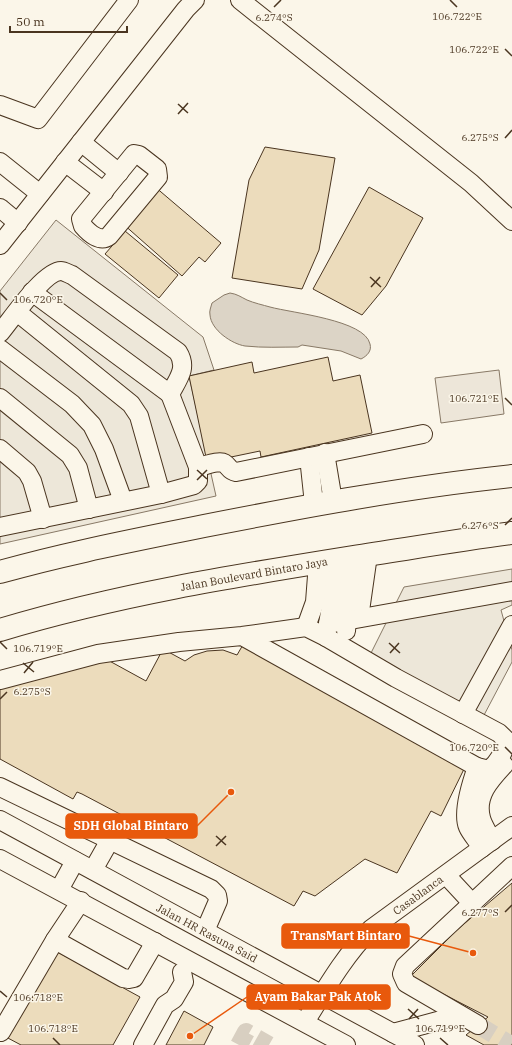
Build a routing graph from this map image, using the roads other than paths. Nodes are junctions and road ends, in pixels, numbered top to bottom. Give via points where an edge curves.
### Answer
1 (129, 0) edge
2 (195, 0) edge
3 (240, 0) edge
4 (0, 106) edge
5 (69, 157) junction
6 (0, 162) edge
7 (40, 194) junction
8 (0, 208) edge
9 (512, 221) edge
10 (18, 223) junction
11 (0, 245) edge
12 (32, 292) junction
13 (16, 312) junction
14 (0, 333) edge
15 (0, 349) edge
16 (170, 394) junction
17 (0, 398) edge
18 (423, 434) dead end
19 (0, 449) edge
20 (317, 455) junction
21 (198, 467) junction
22 (512, 476) edge
23 (161, 494) junction
24 (123, 502) junction
25 (323, 502) junction
26 (89, 509) junction
27 (43, 519) junction
28 (3, 522) edge
29 (512, 533) edge
30 (343, 559) junction
31 (0, 572) edge
32 (512, 591) edge
33 (353, 619) junction
34 (512, 625) edge
35 (306, 628) junction
36 (0, 630) edge
37 (327, 630) junction
38 (242, 636) junction
39 (345, 648) junction
40 (0, 680) edge
41 (463, 714) junction
42 (510, 758) edge
43 (477, 767) junction
44 (0, 787) edge
45 (512, 815) edge
46 (0, 820) edge
47 (497, 838) edge
48 (110, 840) junction
49 (0, 858) edge
50 (75, 861) junction
51 (512, 866) edge
52 (93, 870) junction
53 (446, 875) junction
54 (59, 890) junction
55 (81, 901) junction
56 (472, 903) junction
57 (205, 931) junction
58 (55, 940) junction
59 (155, 942) junction
60 (186, 966) junction
61 (322, 994) junction
62 (460, 1015) junction
63 (305, 1022) junction
64 (478, 1026) tunnel mouth
65 (1, 1032) edge
66 (393, 1033) junction
67 (143, 1045) edge
68 (346, 1045) edge
69 (415, 1045) edge

1 - 4 street via 38,118
2 - 5 street
3 - 9 street via 471,183
5 - 5 street via 107,187
5 - 7 street
6 - 7 street
7 - 10 street
8 - 10 street
10 - 11 street
12 - 13 street
12 - 16 street
12 - 16 street via 51,274 61,271 72,275 178,352 183,368
13 - 14 street
13 - 23 street via 136,410
15 - 24 street via 72,404 92,425 104,449
16 - 21 street
17 - 26 street via 70,455 78,468
18 - 20 street
19 - 27 street via 27,472
20 - 21 street via 236,472 229,470 220,462
20 - 25 street
21 - 23 street via 196,484
22 - 25 main road via 452,482
23 - 24 street
24 - 26 street
25 - 31 main road via 73,553
26 - 27 street
27 - 28 street
29 - 30 main road, Jalan Boulevard Bintaro Jaya
30 - 33 street
30 - 35 street via 315,602
30 - 36 main road, Jalan Boulevard Bintaro Jaya via 146,593
30 - 37 street
32 - 33 street
33 - 37 street
33 - 39 street
34 - 41 street
35 - 37 street
35 - 38 street
37 - 39 street
38 - 40 street via 98,654
38 - 43 street
39 - 41 street
41 - 43 street via 499,733 506,740 505,747 490,770
42 - 47 street via 487,783 479,802 481,818
43 - 47 street via 468,794 468,826
44 - 48 street
45 - 47 street, Casablanca via 504,821
46 - 50 street, Jalan HR Rasuna Said
47 - 53 street, Casablanca
48 - 52 street
48 - 57 street via 211,889 217,895 218,901
49 - 54 street
50 - 52 street, Jalan HR Rasuna Said
50 - 54 street
51 - 56 street
52 - 57 street, Jalan HR Rasuna Said
53 - 56 street
53 - 61 street, Casablanca via 371,928 347,955
54 - 55 street
55 - 58 street
55 - 59 street
56 - 62 street via 405,966 402,974 406,983
57 - 61 street, Jalan HR Rasuna Said
58 - 59 street via 129,979 134,978
58 - 65 street
59 - 60 street
60 - 63 street
60 - 67 street via 174,978 165,995 166,1005
61 - 63 street, Casablanca
61 - 66 street, Jalan HR Rasuna Said
62 - 64 street
62 - 66 street
63 - 68 street
66 - 69 street, Jalan HR Rasuna Said

